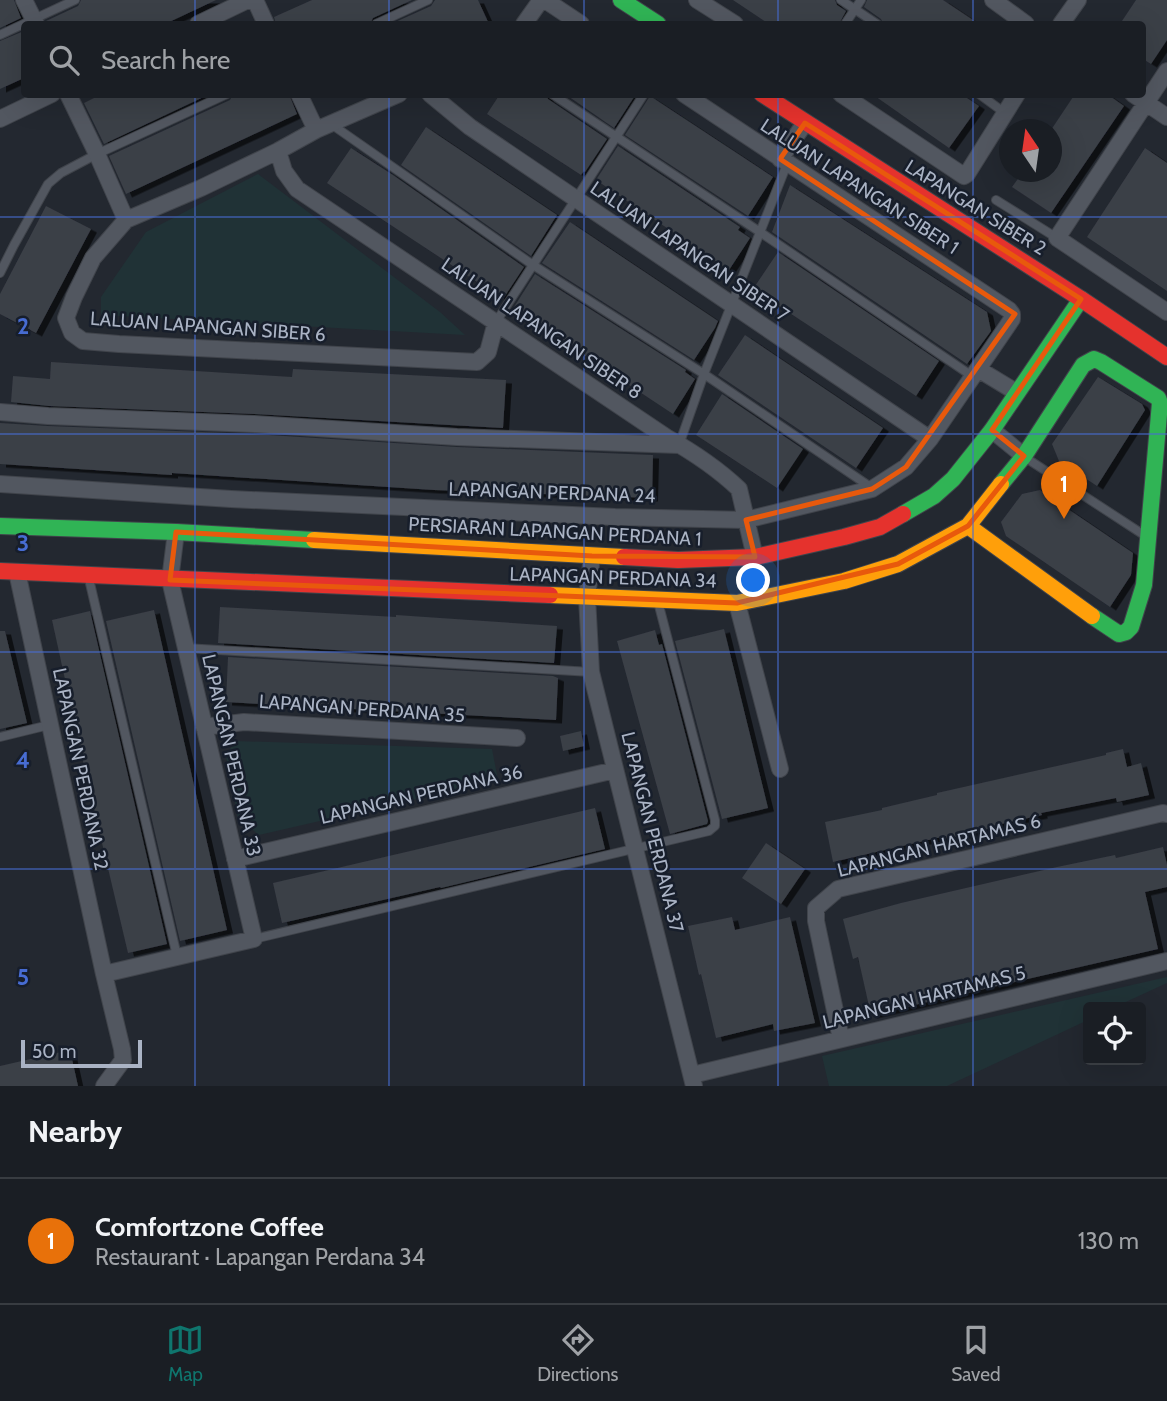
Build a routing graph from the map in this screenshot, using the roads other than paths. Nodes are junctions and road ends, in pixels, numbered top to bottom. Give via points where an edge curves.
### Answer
1 (24, 0) edge
2 (75, 0) edge
3 (248, 0) edge
4 (255, 0) edge
5 (428, 0) edge
6 (543, 0) edge
7 (621, 0) edge
8 (697, 0) edge
9 (841, 0) edge
10 (861, 0) edge
11 (993, 0) edge
12 (1078, 0) edge
13 (855, 9) junction
14 (34, 21) edge
15 (37, 21) edge
16 (204, 21) edge
17 (266, 21) edge
18 (382, 21) edge
19 (526, 21) edge
20 (576, 21) edge
21 (652, 21) edge
22 (730, 21) edge
23 (847, 21) edge
24 (873, 21) edge
25 (1022, 21) edge
26 (1063, 21) edge
27 (21, 27) edge
28 (0, 35) edge
29 (1167, 71) edge
30 (1146, 92) edge
31 (44, 98) edge
32 (70, 98) edge
33 (218, 98) edge
34 (301, 98) edge
35 (390, 98) edge
36 (435, 98) edge
37 (558, 98) edge
38 (641, 98) edge
39 (690, 98) edge
40 (768, 98) edge
41 (847, 98) edge
42 (984, 98) edge
43 (1014, 98) edge
44 (1139, 99) edge
45 (1005, 113) junction
46 (1167, 117) edge
47 (0, 119) edge
48 (331, 124) junction
49 (805, 124) junction
50 (316, 131) junction
51 (616, 137) junction
52 (278, 151) junction
53 (97, 154) junction
54 (783, 161) junction
55 (576, 199) junction
56 (996, 200) dead end
57 (126, 220) junction
58 (760, 232) junction
59 (1057, 237) junction
60 (533, 265) junction
61 (0, 273) edge
62 (1081, 299) junction
63 (731, 304) junction
64 (1167, 312) edge
65 (1012, 314) joint
66 (496, 322) junction
67 (1167, 357) edge
68 (975, 372) junction
69 (704, 374) junction
70 (1016, 392) junction
71 (0, 412) edge
72 (992, 430) junction
73 (930, 439) junction
74 (680, 445) junction
75 (1024, 456) junction
76 (0, 484) edge
77 (872, 489) junction
78 (747, 520) junction
79 (0, 526) edge
80 (968, 526) junction
81 (176, 532) junction
82 (1149, 538) junction
83 (592, 556) junction
84 (755, 557) junction
85 (0, 571) edge
86 (17, 572) junction
87 (89, 576) junction
88 (170, 580) junction
89 (587, 597) junction
90 (658, 599) junction
91 (737, 603) junction
92 (185, 648) junction
93 (591, 672) junction
94 (49, 725) junction
95 (204, 727) junction
96 (0, 737) edge
97 (517, 738) dead end
98 (780, 769) dead end
99 (615, 770) junction
100 (1167, 814) edge
101 (635, 848) junction
102 (235, 859) junction
103 (254, 939) junction
104 (177, 956) junction
105 (1167, 961) edge
106 (104, 974) junction
107 (841, 1039) junction
108 (693, 1081) edge
109 (104, 1086) edge

1 - 14 street
2 - 15 lane
3 - 16 street
4 - 17 street
5 - 18 lane
6 - 19 street
6 - 20 street
7 - 21 street
8 - 22 street
9 - 13 lane
10 - 13 lane
11 - 25 street
12 - 26 street
13 - 23 lane
13 - 24 lane
27 - 28 lane
29 - 30 street
31 - 47 street
32 - 53 street
33 - 53 lane
34 - 50 street
35 - 48 street, LALUAN LAPANGAN SIBER 6
36 - 55 street, LALUAN LAPANGAN SIBER 7
37 - 51 lane
38 - 51 lane
39 - 54 street, LALUAN LAPANGAN SIBER 1
40 - 49 street, LAPANGAN SIBER 2
41 - 45 street via 964,176
42 - 45 lane
43 - 45 street
44 - 46 street
44 - 59 street
48 - 50 street, LALUAN LAPANGAN SIBER 6
48 - 60 lane
49 - 54 street
49 - 62 street, LAPANGAN SIBER 2
50 - 52 street, LALUAN LAPANGAN SIBER 6
51 - 55 lane
51 - 58 lane
52 - 57 street, LALUAN LAPANGAN SIBER 6
52 - 66 street, LALUAN LAPANGAN SIBER 8 via 284,171 297,189
53 - 57 street
53 - 61 lane via 48,184
54 - 58 lane
54 - 65 street, LALUAN LAPANGAN SIBER 1
55 - 60 lane
55 - 63 street, LALUAN LAPANGAN SIBER 7
56 - 59 lane
57 - 66 street, LALUAN LAPANGAN SIBER 6 via 93,258 66,318 72,333 83,341 477,362 488,352
58 - 63 lane
58 - 68 lane
59 - 64 street
60 - 66 lane
60 - 69 lane
62 - 67 street, LAPANGAN SIBER 2
62 - 70 street, PERSIARAN LAPANGAN PERDANA 1
63 - 69 lane
63 - 73 street, LALUAN LAPANGAN SIBER 7
65 - 68 street, LAPANGAN PERDANA 24
66 - 74 street, LALUAN LAPANGAN SIBER 8
68 - 70 street
68 - 73 street, LAPANGAN PERDANA 24
69 - 74 lane
69 - 77 lane
70 - 72 street, PERSIARAN LAPANGAN PERDANA 1
71 - 74 street
72 - 75 street
72 - 84 street, PERSIARAN LAPANGAN PERDANA 1 via 953,479 913,510 880,527
73 - 77 street, LAPANGAN PERDANA 24 via 906,467
74 - 78 street, LALUAN LAPANGAN SIBER 8 via 739,489
75 - 80 street, LAPANGAN PERDANA 34
75 - 82 lane
75 - 82 street, LAPANGAN PERDANA 34 via 1083,365 1094,359 1158,398
76 - 78 street, LAPANGAN PERDANA 24 via 601,517
77 - 78 street, LAPANGAN PERDANA 24
78 - 84 street, LALUAN LAPANGAN SIBER 8
79 - 81 street, PERSIARAN LAPANGAN PERDANA 1
80 - 82 street via 1119,634 1131,627 1144,584
80 - 91 street, LAPANGAN PERDANA 34 via 898,564
81 - 83 street, PERSIARAN LAPANGAN PERDANA 1
81 - 88 street, LAPANGAN PERDANA 33
83 - 84 street, PERSIARAN LAPANGAN PERDANA 1
83 - 89 street, LAPANGAN PERDANA 37
85 - 86 street, LAPANGAN PERDANA 34
86 - 87 street, LAPANGAN PERDANA 34
86 - 94 street, LAPANGAN PERDANA 32
87 - 88 street, LAPANGAN PERDANA 34
87 - 104 lane
88 - 89 street, LAPANGAN PERDANA 34
88 - 92 street, LAPANGAN PERDANA 33
89 - 90 street, LAPANGAN PERDANA 34
89 - 93 street, LAPANGAN PERDANA 37
90 - 91 street, LAPANGAN PERDANA 34
90 - 101 lane via 715,826
91 - 98 street
92 - 93 lane
92 - 95 street, LAPANGAN PERDANA 33
93 - 99 street, LAPANGAN PERDANA 37
94 - 96 lane
94 - 106 street, LAPANGAN PERDANA 32
95 - 97 street, LAPANGAN PERDANA 35 via 244,722
95 - 102 street, LAPANGAN PERDANA 33
99 - 101 street, LAPANGAN PERDANA 37
99 - 102 street, LAPANGAN PERDANA 36
100 - 107 street, LAPANGAN HARTAMAS 6 via 838,889 816,908 816,920
101 - 103 lane
101 - 108 street, LAPANGAN PERDANA 37
102 - 103 street, LAPANGAN PERDANA 33
103 - 104 street
104 - 106 street
105 - 107 street, LAPANGAN HARTAMAS 5
106 - 109 street, LAPANGAN PERDANA 32 via 123,1060
107 - 108 street, LAPANGAN HARTAMAS 5

